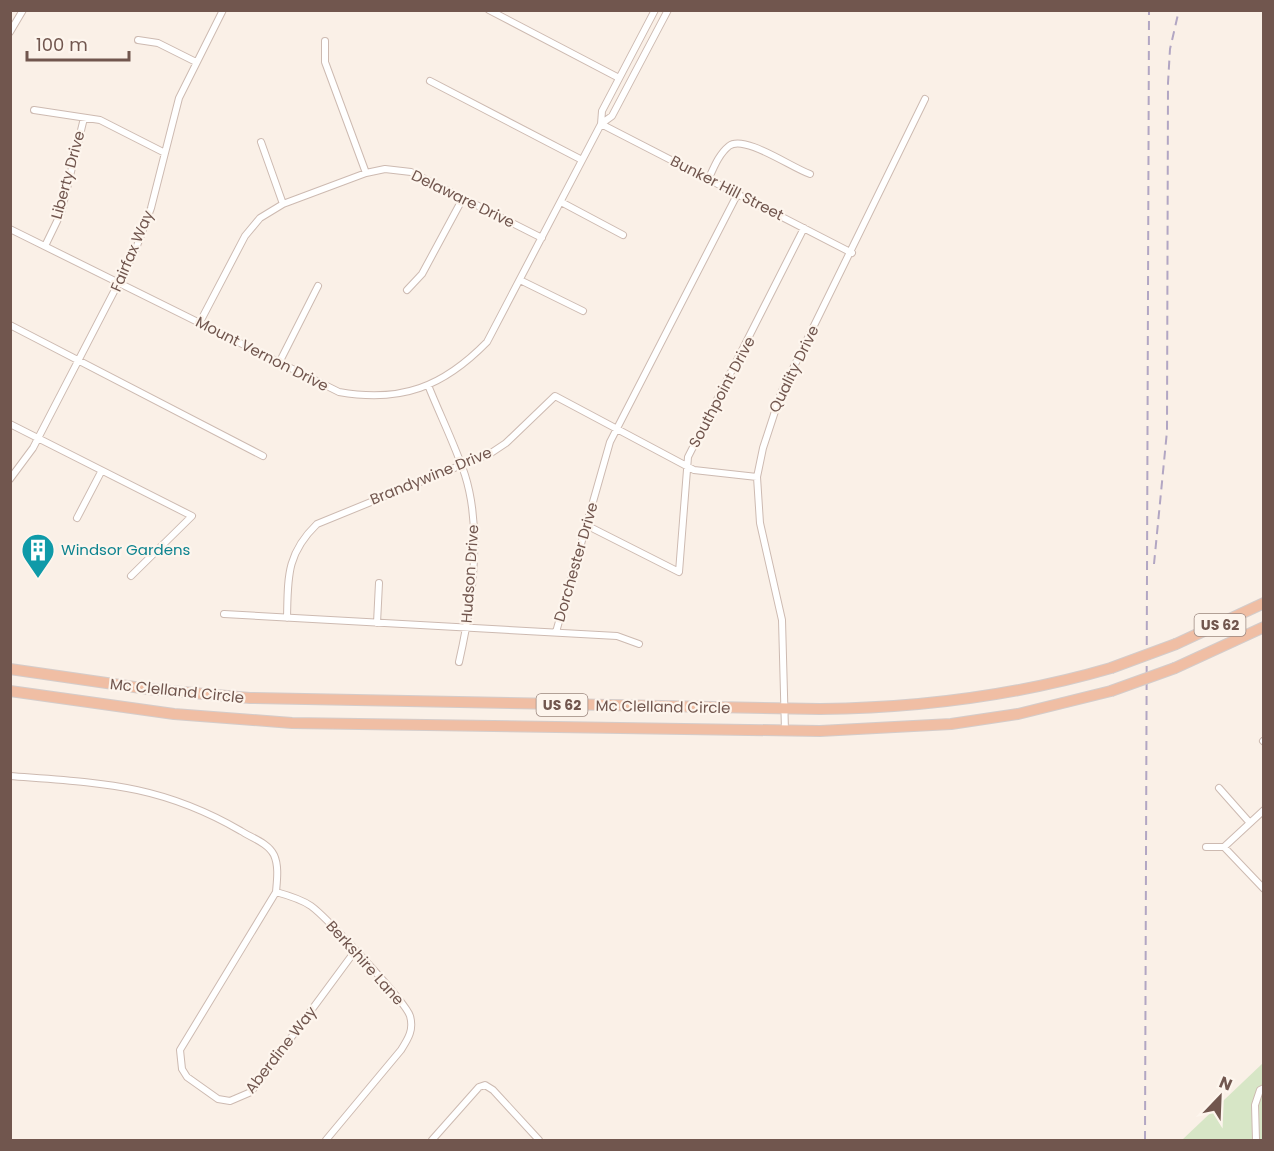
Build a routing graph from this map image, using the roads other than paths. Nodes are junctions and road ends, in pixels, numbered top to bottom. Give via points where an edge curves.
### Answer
1 (23, 10) edge
2 (223, 10) edge
3 (489, 10) edge
4 (654, 10) edge
5 (668, 10) edge
6 (10, 32) edge
7 (138, 40) dead end
8 (325, 41) dead end
9 (196, 62) junction
10 (619, 78) junction
11 (430, 81) dead end
12 (926, 99) dead end
13 (34, 110) dead end
14 (84, 118) junction
15 (601, 124) junction
16 (261, 142) dead end
17 (165, 153) junction
18 (582, 160) junction
19 (366, 173) junction
20 (810, 174) dead end
21 (709, 178) junction
22 (738, 193) junction
23 (463, 198) junction
24 (561, 202) junction
25 (283, 204) junction
26 (804, 228) junction
27 (10, 229) edge
28 (623, 235) dead end
29 (542, 238) junction
30 (45, 246) junction
31 (852, 253) junction
32 (520, 280) junction
33 (120, 281) junction
34 (318, 286) dead end
35 (407, 290) dead end
36 (583, 311) dead end
37 (200, 322) junction
38 (10, 325) edge
39 (78, 361) junction
40 (279, 363) junction
41 (428, 385) junction
42 (10, 423) edge
43 (616, 429) junction
44 (38, 440) junction
45 (263, 456) dead end
46 (461, 465) junction
47 (687, 466) junction
48 (101, 472) junction
49 (757, 477) junction
50 (10, 479) edge
51 (77, 518) dead end
52 (586, 525) junction
53 (131, 576) dead end
54 (379, 583) dead end
55 (1263, 603) edge
56 (224, 614) dead end
57 (287, 618) junction
58 (377, 623) junction
59 (1263, 627) edge
60 (467, 628) junction
61 (556, 632) junction
62 (639, 644) dead end
63 (459, 662) dead end
64 (10, 669) edge
65 (10, 691) edge
66 (785, 709) junction
67 (785, 731) junction
68 (10, 776) edge
69 (1219, 788) dead end
70 (1263, 810) edge
71 (1250, 823) junction
72 (1206, 846) dead end
73 (1224, 847) junction
74 (1263, 889) edge
75 (276, 892) junction
76 (355, 951) junction
77 (1263, 1088) edge
78 (326, 1140) edge
79 (432, 1140) edge
80 (539, 1140) edge
81 (1256, 1140) edge

1 - 6 street
2 - 9 street, Fairfax Way
3 - 10 street
4 - 10 street, Mount Vernon Drive
5 - 15 street, Mount Vernon Drive via 612,116
7 - 9 street via 158,43
8 - 19 street via 325,62
9 - 17 street, Fairfax Way via 179,98
10 - 15 street, Mount Vernon Drive via 602,111
11 - 18 street
12 - 31 street, Quality Drive
13 - 14 street
14 - 17 street, Liberty Drive via 100,120
14 - 30 street, Liberty Drive via 61,213
15 - 18 street, Mount Vernon Drive
15 - 21 street, Bunker Hill Street
16 - 25 street
17 - 33 street, Fairfax Way via 151,208
18 - 24 street, Mount Vernon Drive
19 - 23 street, Delaware Drive via 385,169 411,172
19 - 25 street, Delaware Drive
20 - 21 street via 739,143 721,154
21 - 22 street, Bunker Hill Street
22 - 26 street, Bunker Hill Street
22 - 43 street, Dorchester Drive
23 - 29 street, Delaware Drive
23 - 35 street via 422,274
24 - 28 street
24 - 29 street, Mount Vernon Drive
25 - 37 street, Delaware Drive via 260,218 245,236
26 - 31 street, Bunker Hill Street
26 - 47 street, Southpoint Drive via 688,457
27 - 30 street, Mount Vernon Drive
29 - 32 street, Mount Vernon Drive
30 - 33 street, Mount Vernon Drive
31 - 49 street, Quality Drive via 776,404
32 - 36 street
32 - 41 street, Mount Vernon Drive via 487,342 461,366
33 - 37 street, Mount Vernon Drive
33 - 39 street, Fairfax Way
34 - 40 street
37 - 40 street, Mount Vernon Drive
38 - 39 street
39 - 44 street, Fairfax Way
39 - 45 street
40 - 41 street, Mount Vernon Drive via 339,392 366,397 404,393
41 - 46 street, Hudson Drive
42 - 44 street
43 - 46 street, Brandywine Drive via 555,396 506,443
43 - 47 street, Brandywine Drive
43 - 52 street, Dorchester Drive
44 - 48 street
44 - 50 street, Fairfax Way
46 - 57 street, Brandywine Drive via 316,524 300,540 291,559
46 - 60 street, Hudson Drive via 474,517
47 - 49 street, Brandywine Drive via 702,473
47 - 52 street, Southpoint Drive via 679,572
48 - 51 street
48 - 53 street via 192,516
49 - 66 street, Quality Drive via 762,543 782,620
52 - 61 street, Dorchester Drive
54 - 58 street
55 - 66 highway, Mc Clelland Circle / US 62, bridge via 1176,644 1111,668 1022,691 884,708
56 - 57 street, Dorchester Drive
57 - 58 street, Dorchester Drive
58 - 60 street, Dorchester Drive
59 - 67 highway, Mc Clelland Circle / US 62, bridge via 1175,668 1047,708 951,724 857,731
60 - 61 street, Dorchester Drive
60 - 63 street, Hudson Drive
61 - 62 street via 617,636
64 - 66 highway, Mc Clelland Circle / US 62 via 250,699
65 - 67 highway, Mc Clelland Circle / US 62 via 174,714 282,722
66 - 67 street, Quality Drive
68 - 75 street via 137,788 206,811 268,847 275,856
69 - 71 street
70 - 71 street
71 - 73 street
72 - 73 street
73 - 74 street
75 - 76 street, Berkshire Lane via 312,907
75 - 76 street, Aberdine Way via 180,1050 182,1069 201,1089 219,1100 230,1101 251,1092
76 - 78 street, Berkshire Lane via 405,1006 411,1026 400,1050
77 - 81 street via 1256,1105
79 - 80 street via 485,1085

